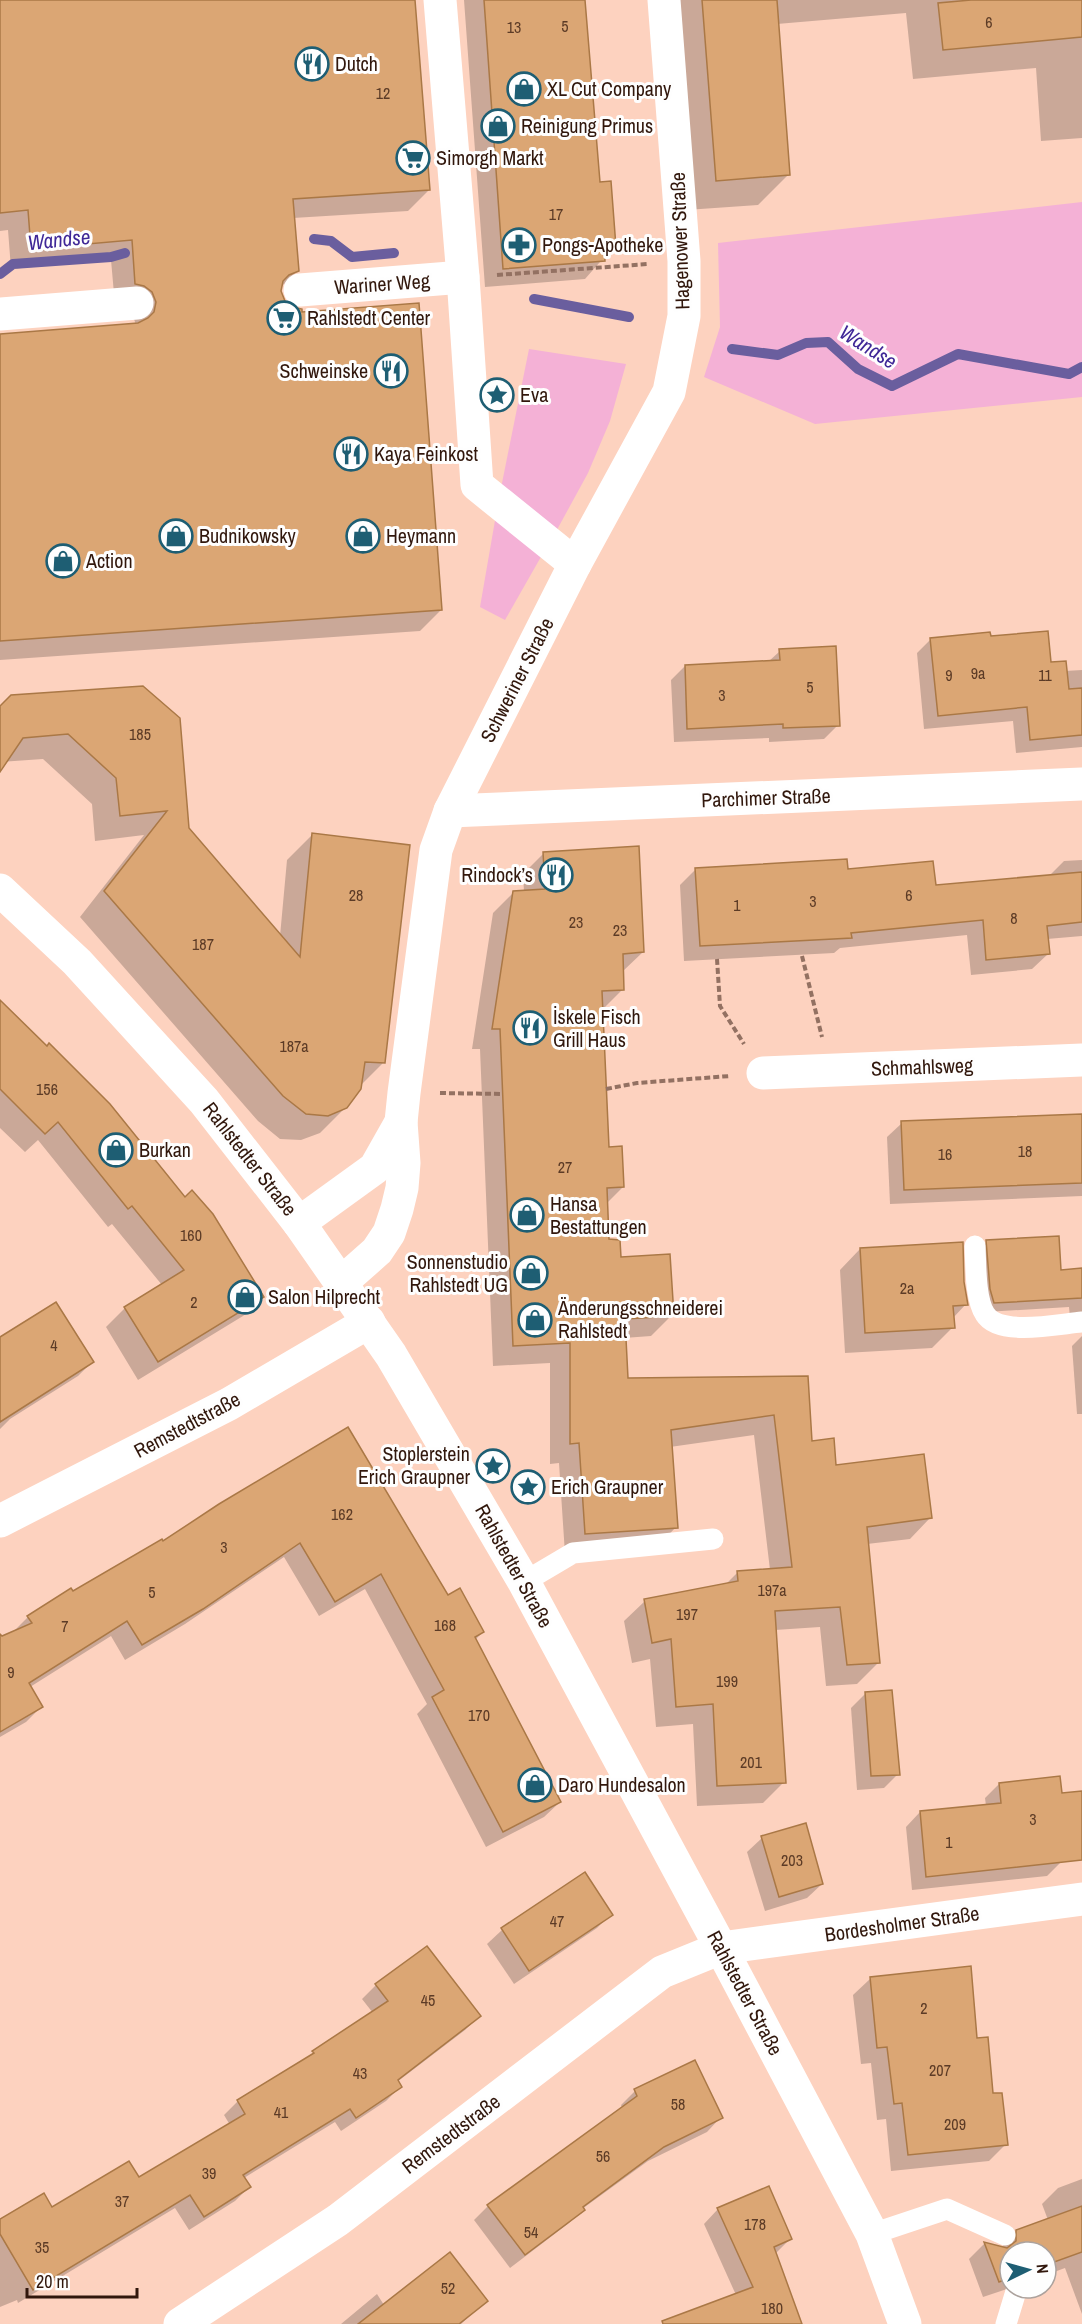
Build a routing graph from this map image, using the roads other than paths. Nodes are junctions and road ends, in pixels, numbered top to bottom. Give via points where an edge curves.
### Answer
1 (440, 0) edge
2 (664, 0) edge
3 (463, 277) junction
4 (300, 290) dead end
5 (137, 303) dead end
6 (0, 314) edge
7 (575, 564) junction
8 (1082, 784) edge
9 (450, 811) junction
10 (0, 890) edge
11 (1082, 1060) edge
12 (763, 1073) road end
13 (402, 1108) junction
14 (299, 1223) junction
15 (975, 1246) dead end
16 (342, 1282) junction
17 (369, 1322) junction
18 (1082, 1322) edge
19 (0, 1521) edge
20 (713, 1539) dead end
21 (524, 1582) junction
22 (1082, 1899) edge
23 (722, 1948) junction
24 (872, 2234) junction
25 (1005, 2235) dead end
26 (1013, 2300) edge
27 (180, 2324) edge
28 (905, 2324) edge
29 (1006, 2324) edge

1 - 3 street
2 - 7 street, Hagenower Straße via 684,261 684,316 669,392
3 - 4 street, Wariner Weg
3 - 7 street via 477,485
5 - 6 street
7 - 9 street, Schweriner Straße
8 - 9 street, Parchimer Straße
9 - 13 street, Schweriner Straße via 436,850
10 - 14 street, Rahlstedter Straße via 77,962 144,1034 204,1101
11 - 12 street, Schmahlsweg
13 - 14 street, Schweriner Straße via 375,1168
13 - 16 street, Schweriner Straße via 402,1188 389,1233 377,1251
14 - 16 street, Rahlstedter Straße
15 - 18 lane via 978,1291 984,1313 994,1323 1011,1328
16 - 17 street, Rahlstedter Straße
17 - 19 street, Remstedtstraße via 229,1404
17 - 21 street, Rahlstedter Straße
20 - 21 lane via 573,1553
21 - 23 street, Rahlstedter Straße
22 - 23 street, Bordesholmer Straße
23 - 24 street, Rahlstedter Straße
23 - 27 street, Remstedtstraße via 662,1972 338,2220
24 - 25 lane via 947,2208
24 - 28 street, Rahlstedter Straße
26 - 29 lane

